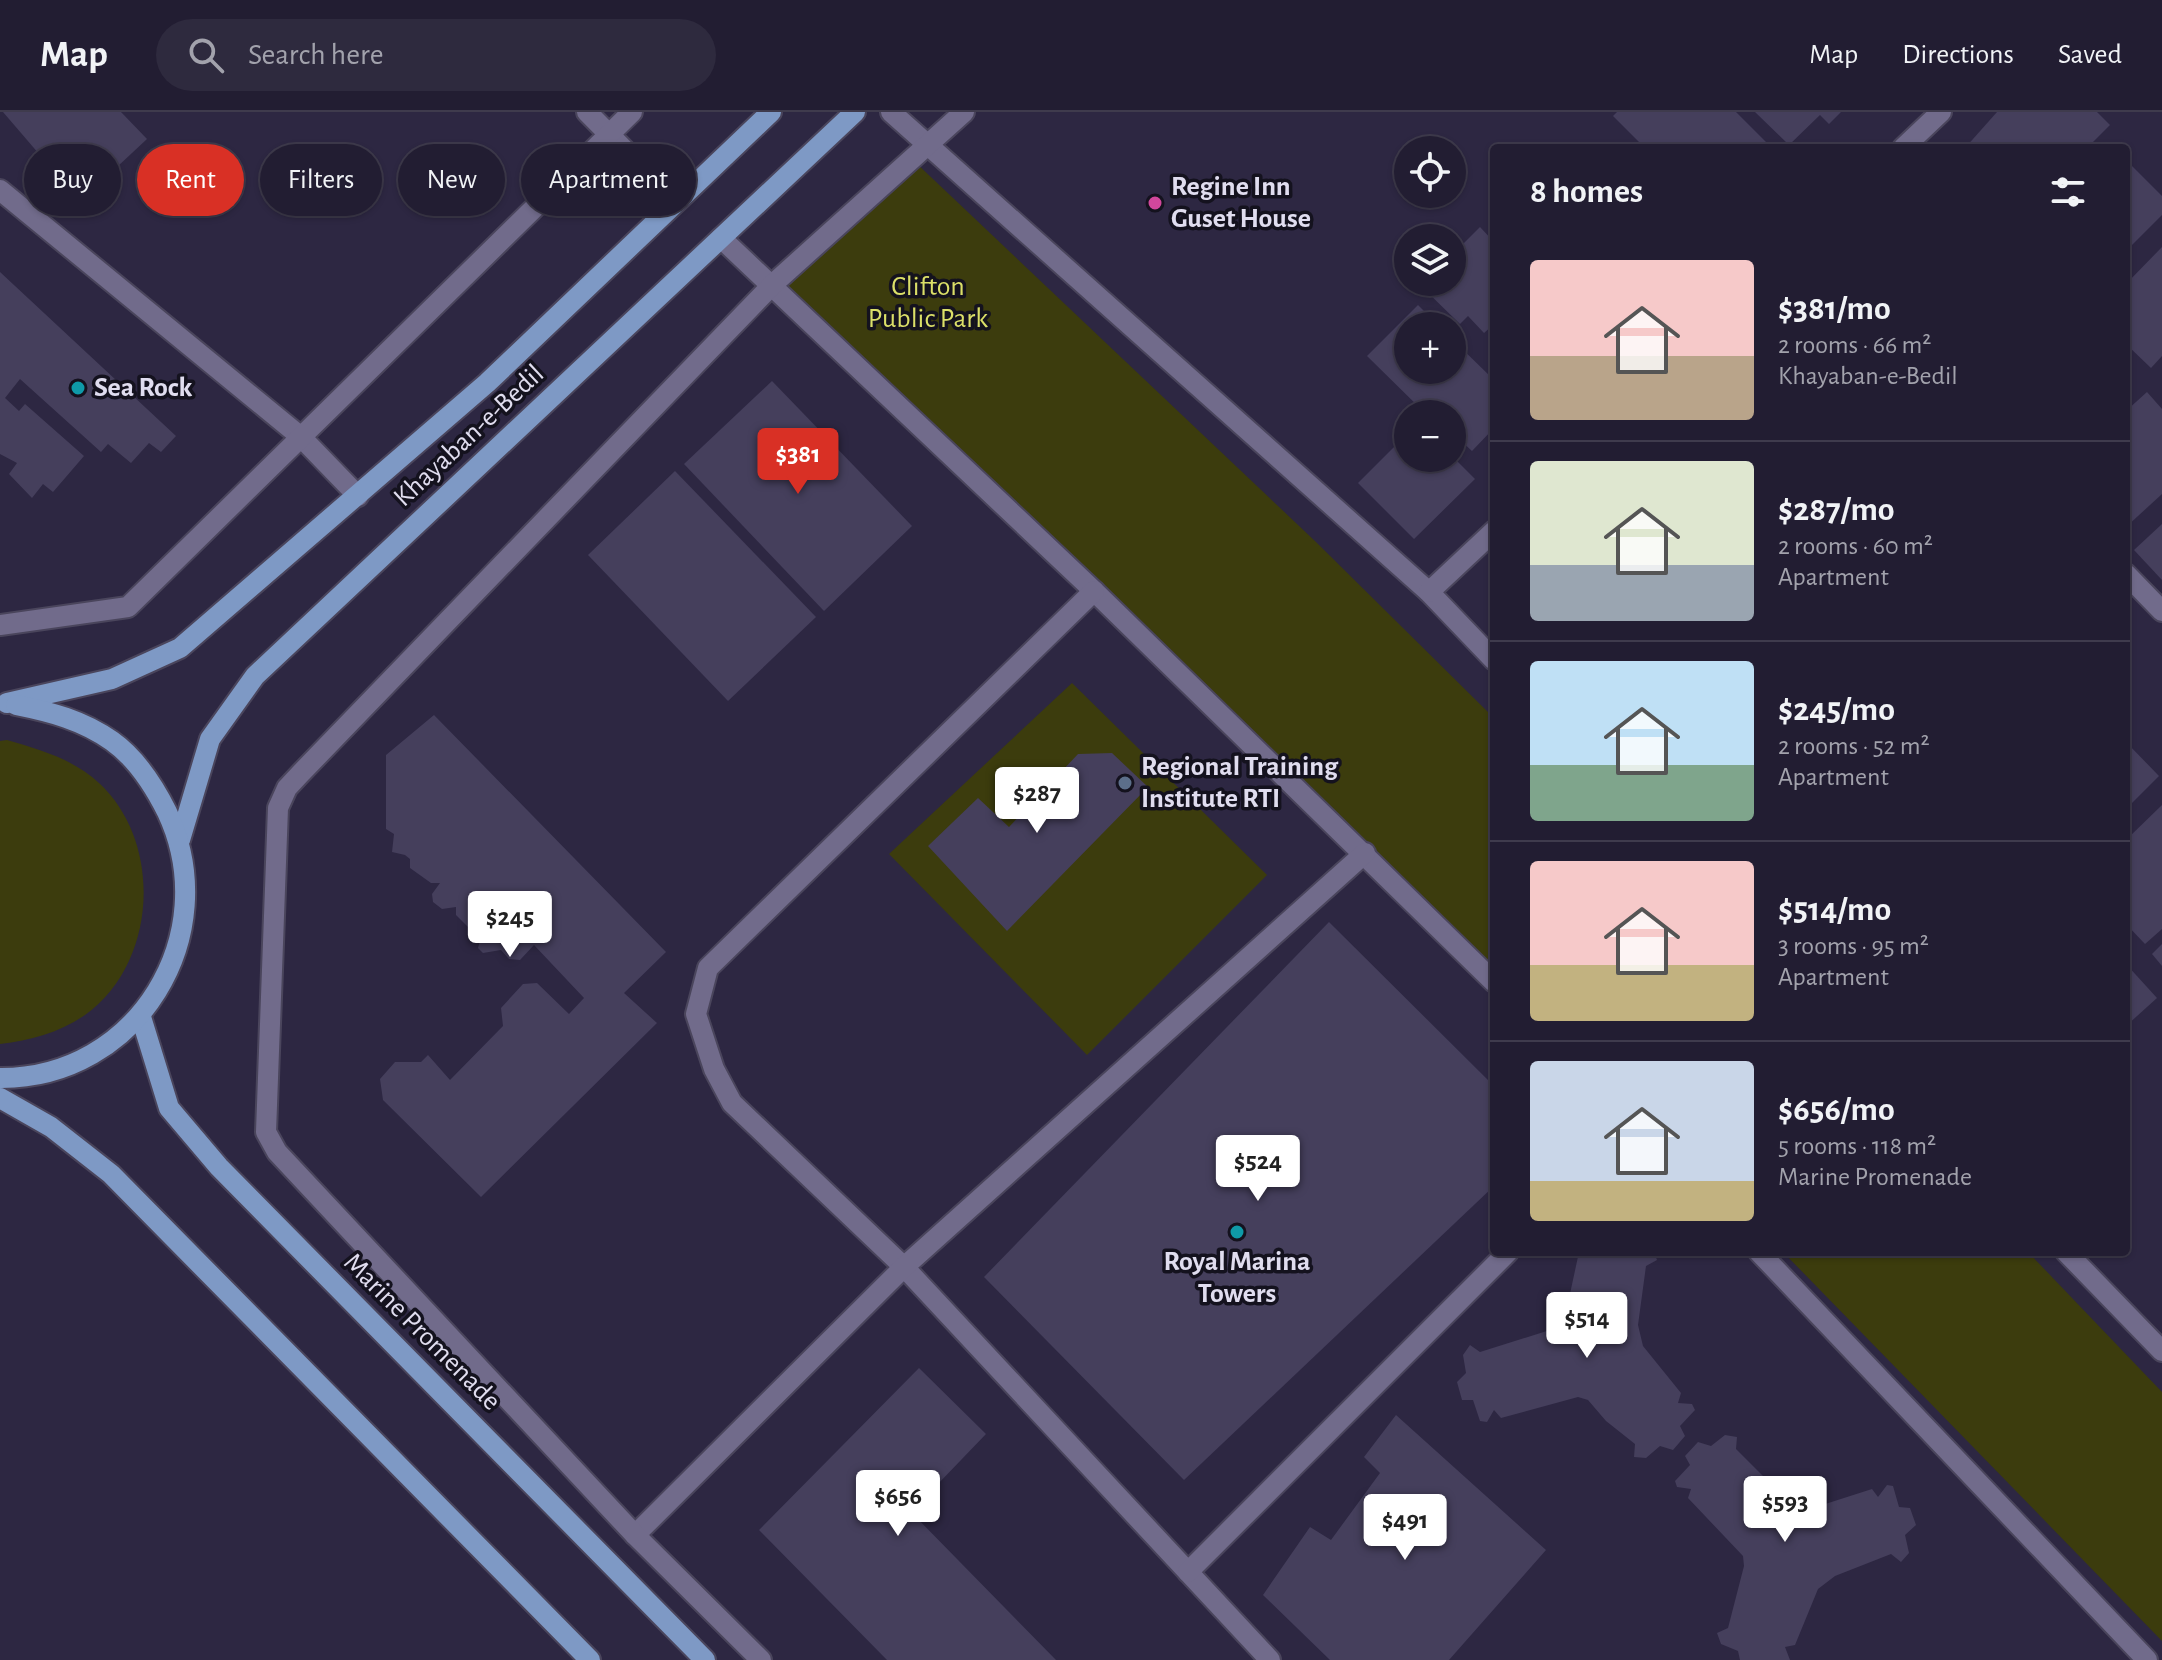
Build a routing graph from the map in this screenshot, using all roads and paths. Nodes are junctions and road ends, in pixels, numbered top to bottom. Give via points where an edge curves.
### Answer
1 (587, 112) edge
2 (632, 112) edge
3 (771, 112) edge
4 (855, 112) edge
5 (891, 112) edge
6 (964, 112) edge
7 (1941, 112) edge
8 (608, 134) junction
9 (618, 144) edge
10 (1907, 144) edge
11 (926, 147) junction
12 (696, 183) edge
13 (0, 190) edge
14 (661, 216) edge
15 (721, 238) junction
16 (772, 285) junction
17 (301, 437) junction
18 (358, 496) junction
19 (1490, 535) edge
20 (2130, 578) edge
21 (1094, 591) junction
22 (1429, 592) junction
23 (2162, 611) edge
24 (0, 625) edge
25 (1490, 656) edge
26 (3, 704) edge
27 (180, 840) junction
28 (1365, 853) junction
29 (1490, 978) edge
30 (141, 1017) junction
31 (0, 1078) edge
32 (0, 1098) edge
33 (1504, 1256) edge
34 (1763, 1256) edge
35 (2070, 1256) edge
36 (904, 1267) junction
37 (2162, 1351) edge
38 (635, 1535) junction
39 (1188, 1572) junction
40 (590, 1660) edge
41 (705, 1660) edge
42 (761, 1660) edge
43 (1270, 1660) edge
44 (2147, 1660) edge

1 - 8 street
2 - 8 street
3 - 12 main road, Khayaban-e-Bedil
4 - 15 main road, Khayaban-e-Bedil
5 - 11 street
6 - 11 street
7 - 10 street
8 - 9 street
8 - 17 street
11 - 16 street
11 - 22 street
13 - 17 street
14 - 18 main road, Khayaban-e-Bedil via 487,383
15 - 16 street
15 - 27 main road, Khayaban-e-Bedil via 255,676 210,739
16 - 21 street
16 - 38 street via 301,773 278,808 266,1132 294,1172
17 - 18 street
17 - 24 street via 128,607
18 - 26 main road, Khayaban-e-Bedil via 180,648 112,679
19 - 22 street
20 - 23 street
21 - 28 street
21 - 36 street via 708,968 696,1014 732,1103
22 - 25 street
26 - 27 main road via 63,714 113,742 153,784
27 - 30 main road via 184,918 173,964
28 - 29 street
28 - 36 street
30 - 31 main road via 92,1056 30,1078
30 - 41 main road, Marine Promenade via 169,1108 219,1167
32 - 40 main road via 51,1127 111,1174
33 - 39 street
34 - 44 street
35 - 37 street
36 - 38 street
36 - 39 street
38 - 42 street
39 - 43 street

